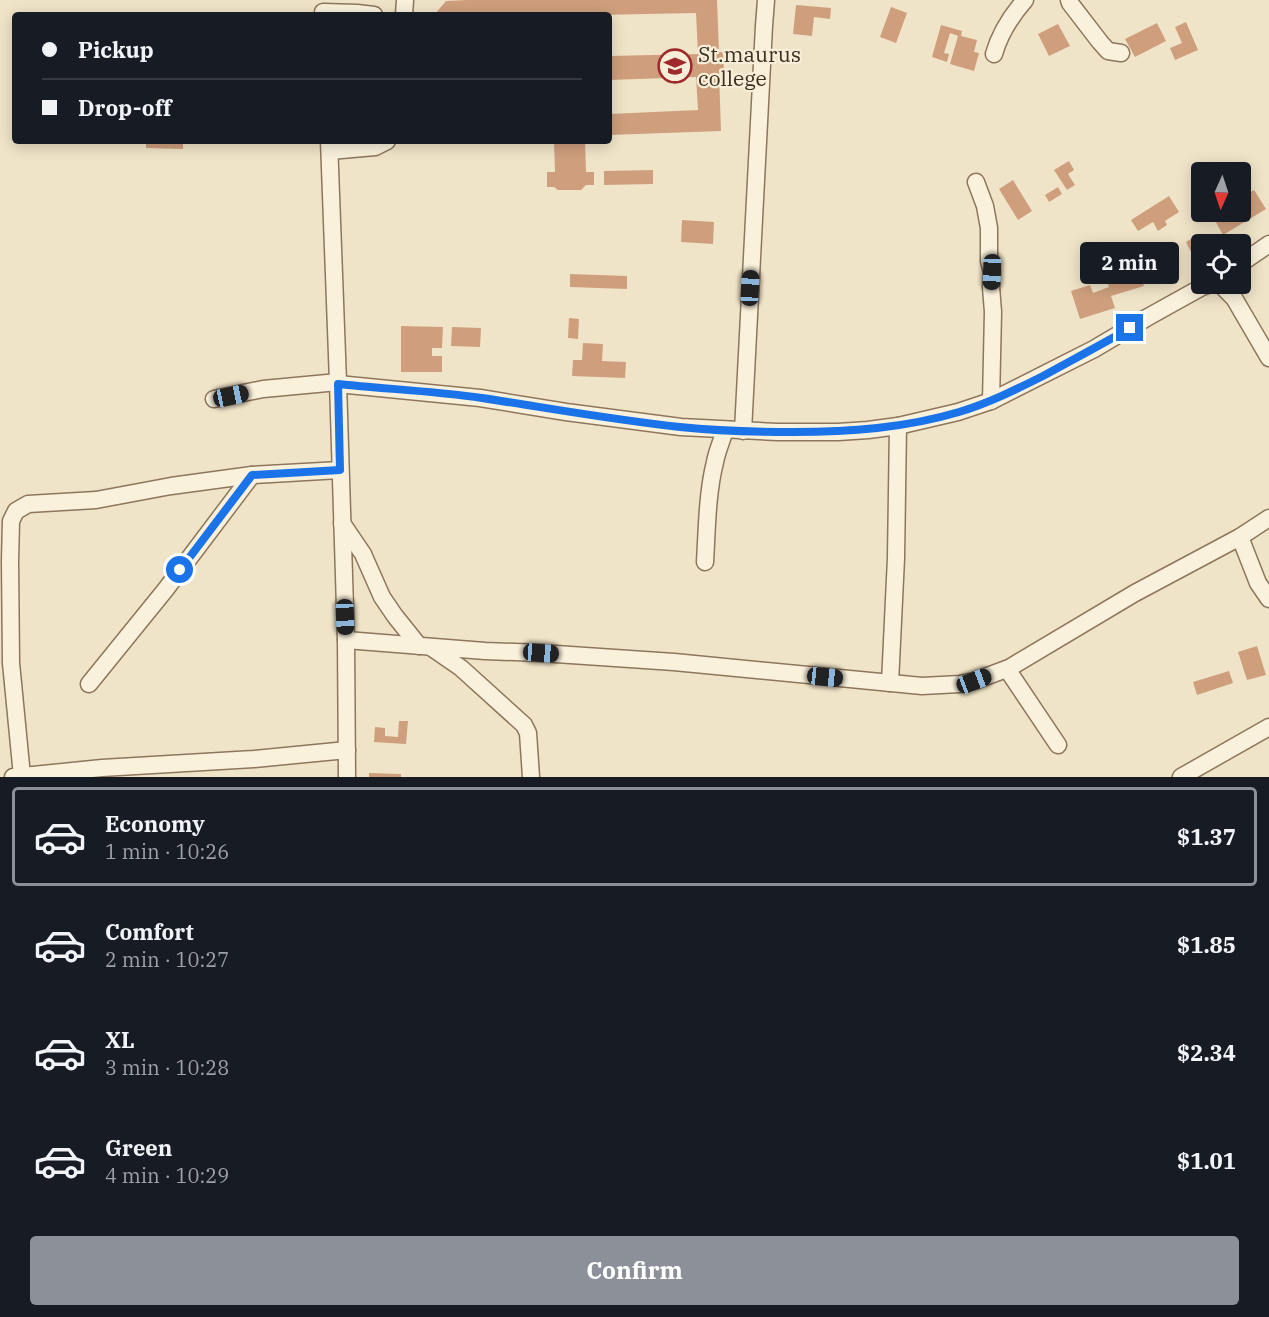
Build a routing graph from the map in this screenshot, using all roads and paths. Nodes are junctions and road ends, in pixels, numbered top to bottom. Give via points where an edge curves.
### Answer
1 (766, 0) edge
2 (1025, 0) edge
3 (1069, 0) edge
4 (323, 9) edge
5 (348, 12) edge
6 (1121, 53) dead end
7 (994, 54) dead end
8 (381, 144) edge
9 (330, 146) edge
10 (976, 182) dead end
11 (1269, 244) edge
12 (1251, 256) edge
13 (1191, 293) edge
14 (1230, 294) edge
15 (1269, 358) edge
16 (338, 383) junction
17 (214, 399) dead end
18 (991, 401) junction
19 (898, 426) junction
20 (725, 430) junction
21 (742, 431) junction
22 (340, 470) junction
23 (252, 475) junction
24 (1269, 518) edge
25 (342, 523) junction
26 (1240, 537) junction
27 (705, 562) dead end
28 (1269, 599) edge
29 (346, 640) junction
30 (425, 647) junction
31 (1007, 669) junction
32 (890, 683) junction
33 (88, 684) dead end
34 (1269, 727) edge
35 (1058, 745) dead end
36 (347, 750) junction
37 (22, 776) edge
38 (347, 777) edge
39 (531, 777) edge
40 (1181, 777) edge

1 - 21 street
2 - 7 street via 998,39
3 - 6 street via 1108,51
4 - 5 street
8 - 9 street
9 - 16 street
10 - 18 street via 987,217 992,272
11 - 12 street
13 - 18 street via 1094,349
14 - 15 street
16 - 17 street via 263,389
16 - 20 street
16 - 22 street
18 - 19 street
19 - 21 street via 838,432
19 - 32 street
20 - 21 street
20 - 27 street via 713,471
22 - 23 street
22 - 25 street
23 - 33 street
23 - 37 street via 96,500 28,504 16,511 11,521 10,639
24 - 26 street
25 - 29 street
25 - 30 street via 363,554 382,597
26 - 28 street via 1258,583
26 - 31 street via 1135,593
29 - 30 street
29 - 36 street
30 - 32 street via 674,662
30 - 39 street via 461,668 524,725
31 - 32 street via 960,684
31 - 35 street
34 - 40 street
36 - 37 street
36 - 38 street

